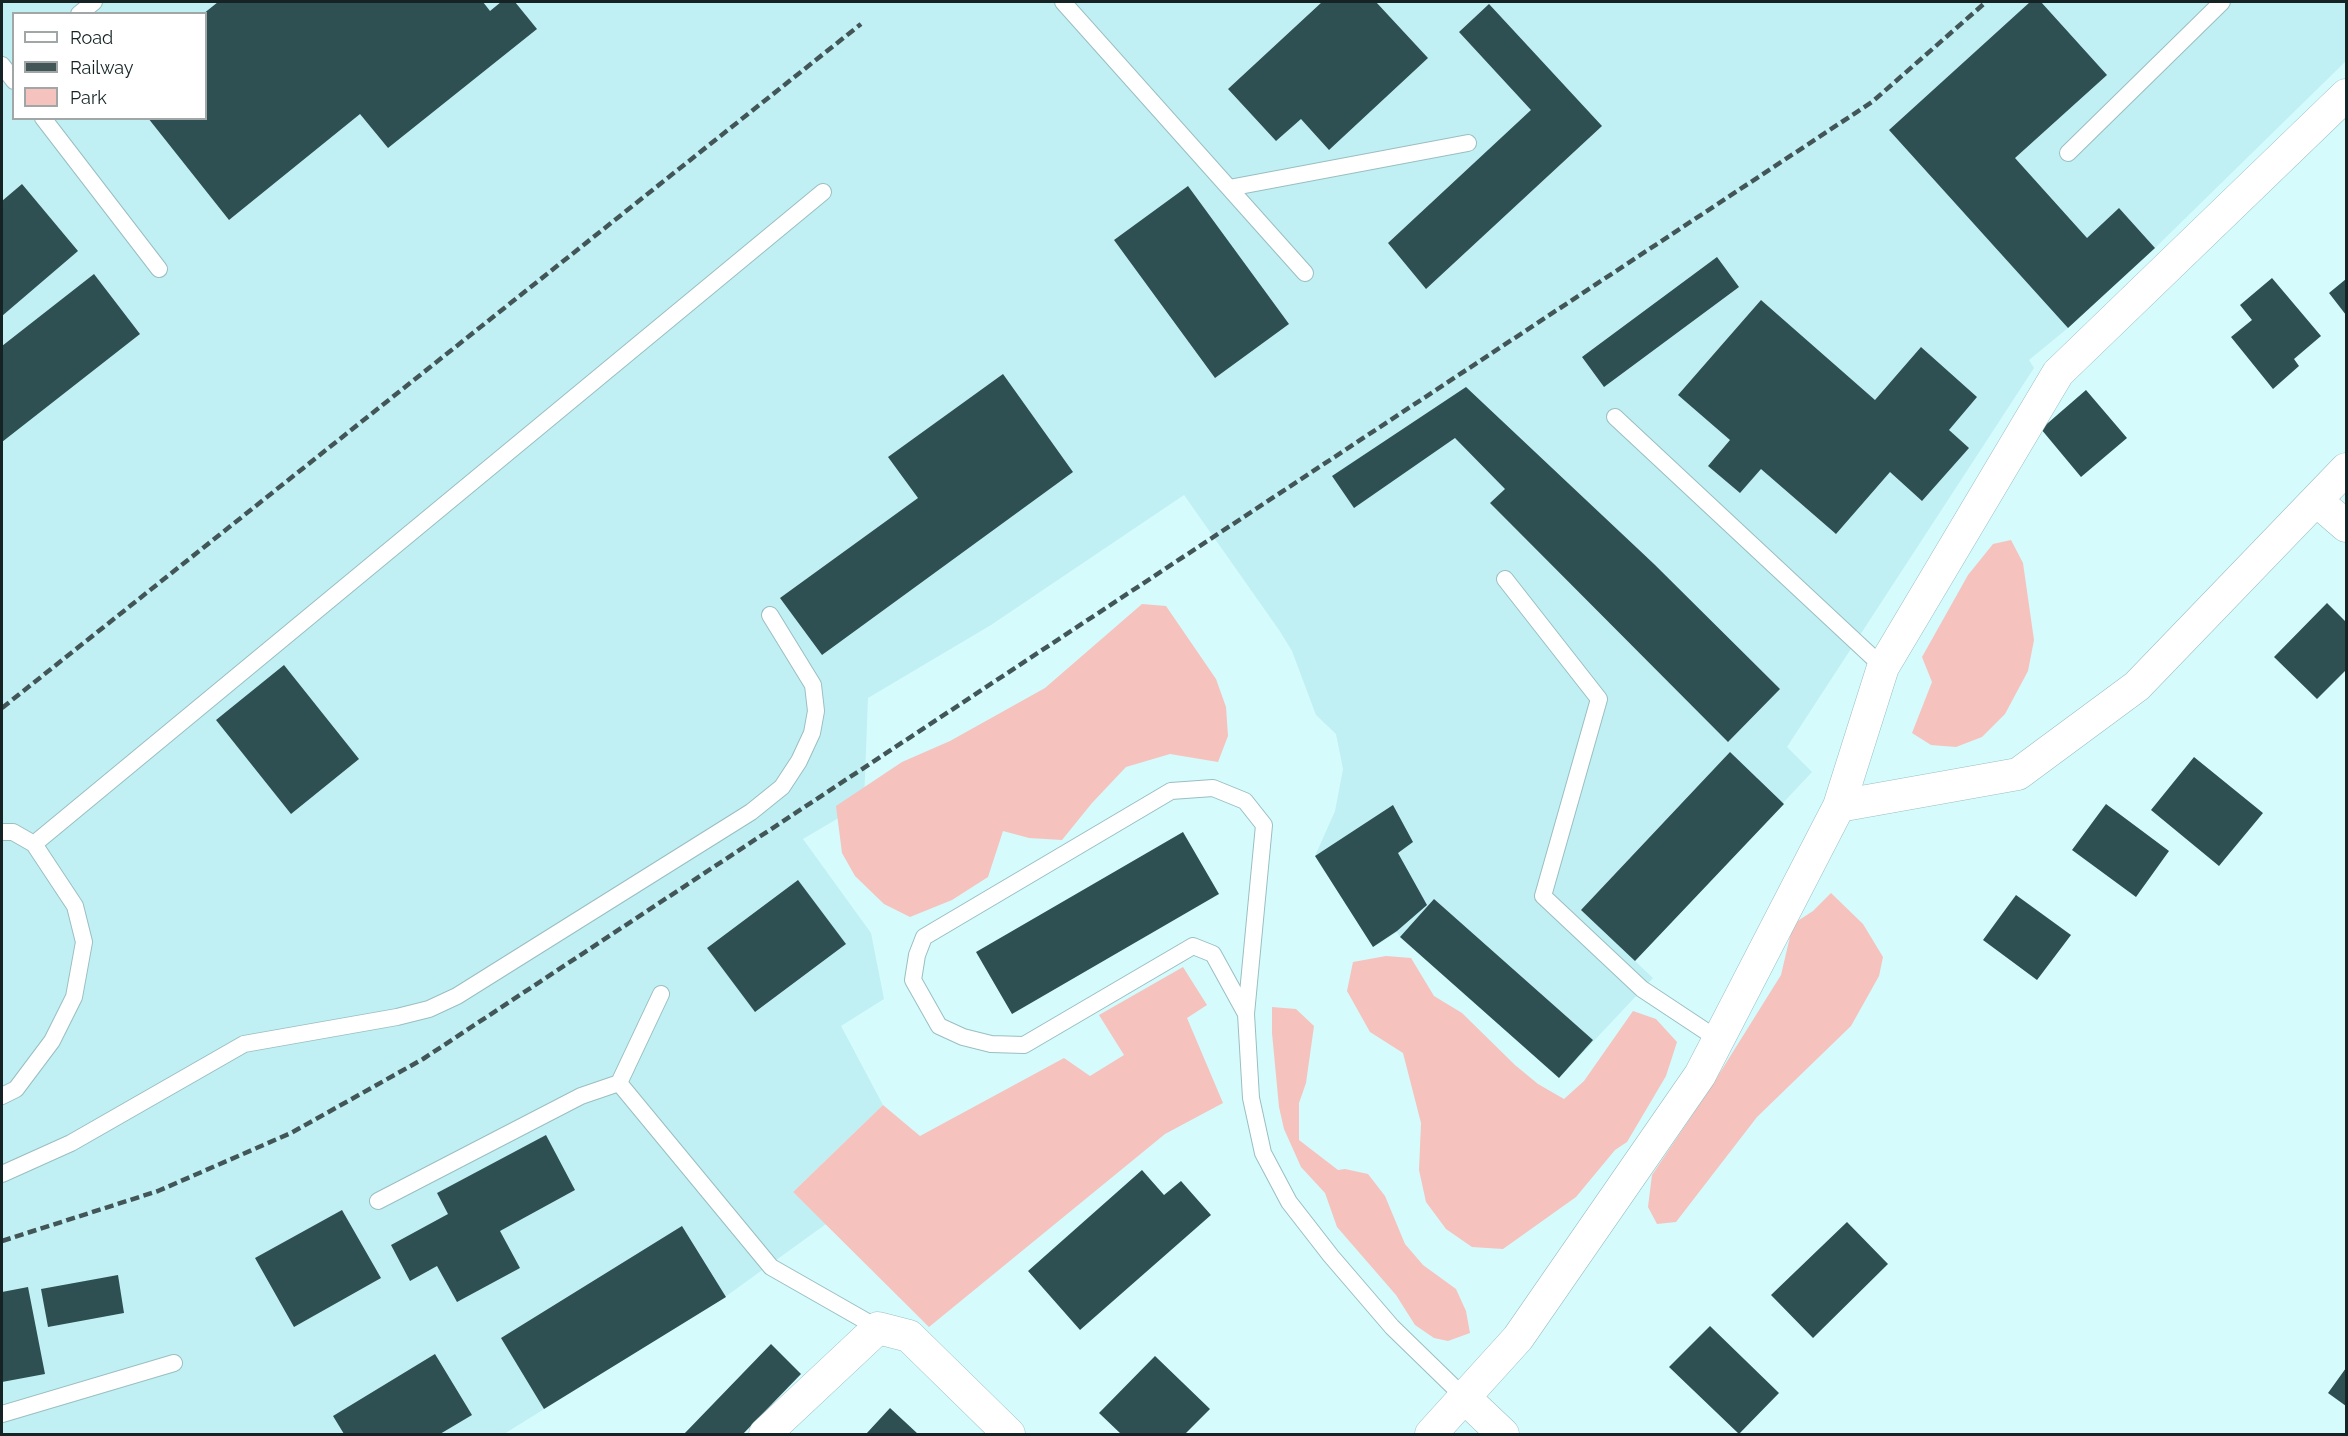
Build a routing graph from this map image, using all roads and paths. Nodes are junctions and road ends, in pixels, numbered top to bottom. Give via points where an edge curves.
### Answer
1 (94, 2) edge
2 (1063, 2) edge
3 (2222, 2) edge
4 (82, 12) edge
5 (2346, 95) edge
6 (45, 120) edge
7 (1468, 144) dead end
8 (2068, 153) dead end
9 (1229, 188) junction
10 (823, 192) dead end
11 (159, 268) dead end
12 (1305, 273) dead end
13 (1615, 417) dead end
14 (2346, 469) edge
15 (2317, 501) junction
16 (2346, 526) edge
17 (1505, 579) dead end
18 (770, 615) dead end
19 (1883, 667) junction
20 (1839, 806) junction
21 (2, 832) edge
22 (34, 844) junction
23 (661, 994) dead end
24 (1246, 1014) junction
25 (1719, 1040) junction
26 (619, 1083) junction
27 (2, 1096) edge
28 (2, 1174) edge
29 (378, 1201) dead end
30 (878, 1328) junction
31 (174, 1363) dead end
32 (1465, 1398) junction
33 (2, 1414) edge
34 (765, 1434) edge
35 (1009, 1434) edge
36 (1431, 1434) edge
37 (1503, 1434) edge

1 - 4 lane
2 - 9 lane
3 - 8 lane
5 - 19 street via 2058,373
6 - 11 lane
7 - 9 lane
9 - 12 lane
10 - 22 lane
13 - 19 lane
14 - 15 street
15 - 16 street
15 - 20 street via 2137,686 2018,774
17 - 25 lane via 1599,699 1543,896 1642,990
18 - 28 lane via 813,686 816,711 812,734 799,761 782,787 751,812 458,996 397,1017 244,1044 71,1143
19 - 20 street
20 - 25 street
21 - 22 lane via 13,832
22 - 27 lane via 75,906 84,942 74,997 52,1041 15,1089
23 - 26 lane
24 - 24 lane via 1213,954 1193,946 1024,1045 991,1044 939,1026 913,980 924,937 1171,791 1213,788 1245,801 1264,825
24 - 32 lane via 1251,1098 1263,1153 1289,1202 1392,1327
25 - 32 street via 1700,1076 1518,1338
26 - 29 lane via 581,1096
26 - 30 lane via 771,1267
30 - 34 street
30 - 35 street via 909,1336
31 - 33 lane
32 - 36 street
32 - 37 street

